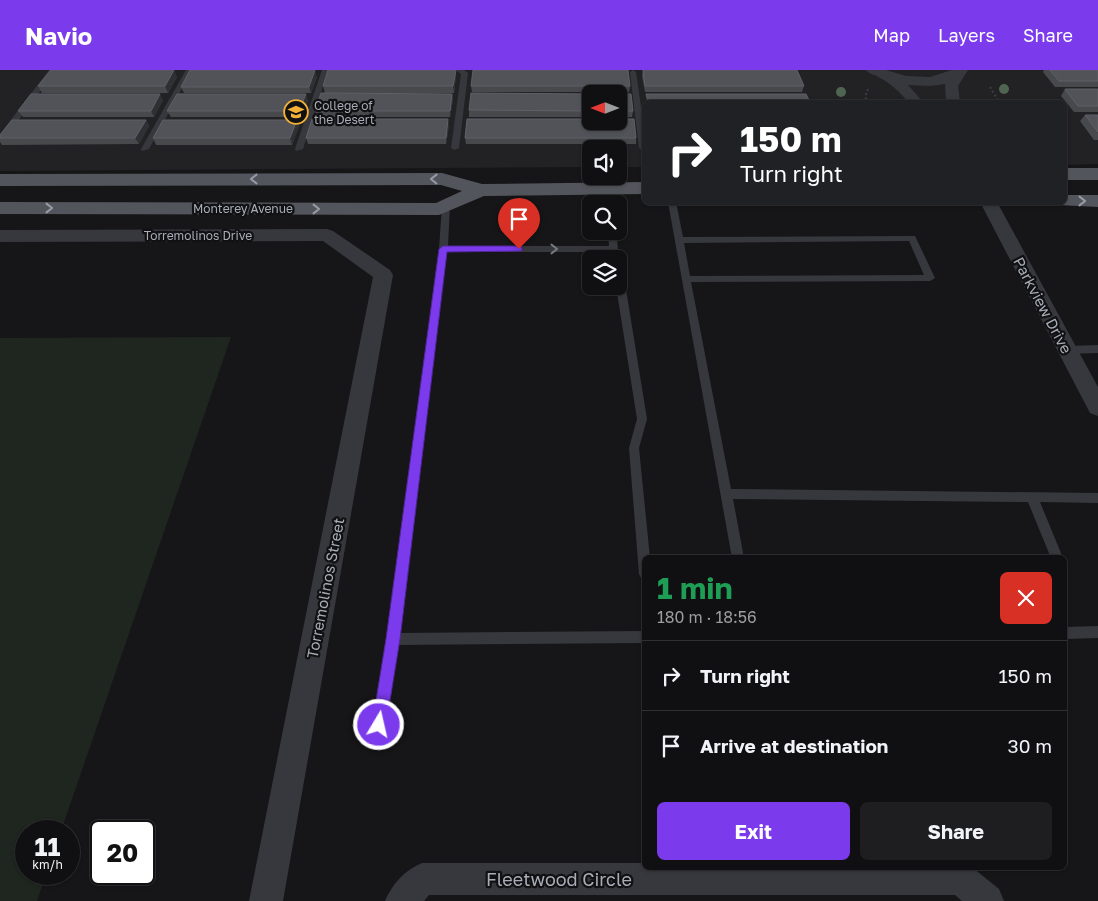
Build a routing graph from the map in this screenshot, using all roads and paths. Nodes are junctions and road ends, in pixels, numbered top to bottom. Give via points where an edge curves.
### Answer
1 (53, 70) edge
2 (189, 70) edge
3 (325, 70) edge
4 (474, 70) edge
5 (462, 71) edge
6 (633, 72) dead end
7 (959, 72) edge
8 (880, 73) edge
9 (990, 87) dead end
10 (868, 89) dead end
11 (867, 100) edge
12 (914, 100) edge
13 (953, 100) edge
14 (999, 100) edge
15 (0, 139) edge
16 (642, 140) edge
17 (455, 148) dead end
18 (145, 149) dead end
19 (298, 149) dead end
20 (1067, 174) edge
21 (1098, 174) edge
22 (0, 180) edge
23 (642, 189) edge
24 (481, 190) junction
25 (587, 195) edge
26 (613, 195) edge
27 (1067, 201) edge
28 (1098, 201) edge
29 (446, 205) junction
30 (673, 205) edge
31 (990, 205) edge
32 (0, 208) edge
33 (0, 236) edge
34 (613, 240) edge
35 (679, 240) junction
36 (443, 249) junction
37 (614, 249) joint
38 (383, 275) joint
39 (686, 279) junction
40 (622, 295) edge
41 (1098, 349) edge
42 (1067, 350) junction
43 (1098, 407) edge
44 (726, 494) junction
45 (1032, 497) junction
46 (1098, 498) edge
47 (643, 555) edge
48 (737, 555) edge
49 (1056, 555) edge
50 (1098, 632) edge
51 (1067, 633) edge
52 (642, 637) edge
53 (393, 639) junction
54 (379, 725) dead end
55 (266, 901) edge
56 (402, 901) edge
57 (987, 901) edge

1 - 15 lane
2 - 18 lane
3 - 19 lane
4 - 5 lane
5 - 17 lane
6 - 16 lane
7 - 8 street via 943,80 925,81
7 - 13 street via 951,86
8 - 12 street via 907,91
9 - 14 path
10 - 11 path
20 - 21 main road
24 -> 22 main road, Monterey Avenue via 442,179
23 - 26 main road, Monterey Avenue
24 - 25 main road, Monterey Avenue
24 - 29 main road, Monterey Avenue
27 -> 28 main road
32 -> 29 main road, Monterey Avenue via 439,209
29 - 36 lane
30 - 35 lane
31 - 42 street, Parkview Drive
33 - 38 street, Torremolinos Drive via 327,235
34 - 37 lane
35 - 39 lane
35 - 39 lane via 912,238 930,278
36 -> 37 lane
36 - 53 lane
38 - 55 street, Torremolinos Street
39 - 44 lane
40 - 47 lane via 642,419 634,448
41 - 42 lane
42 - 43 street, Parkview Drive
44 - 45 lane
44 - 48 lane
45 - 46 lane
45 - 49 lane
50 - 51 lane
52 - 53 lane
53 - 54 lane
56 - 57 street, Fleetwood Circle via 422,879 961,879

